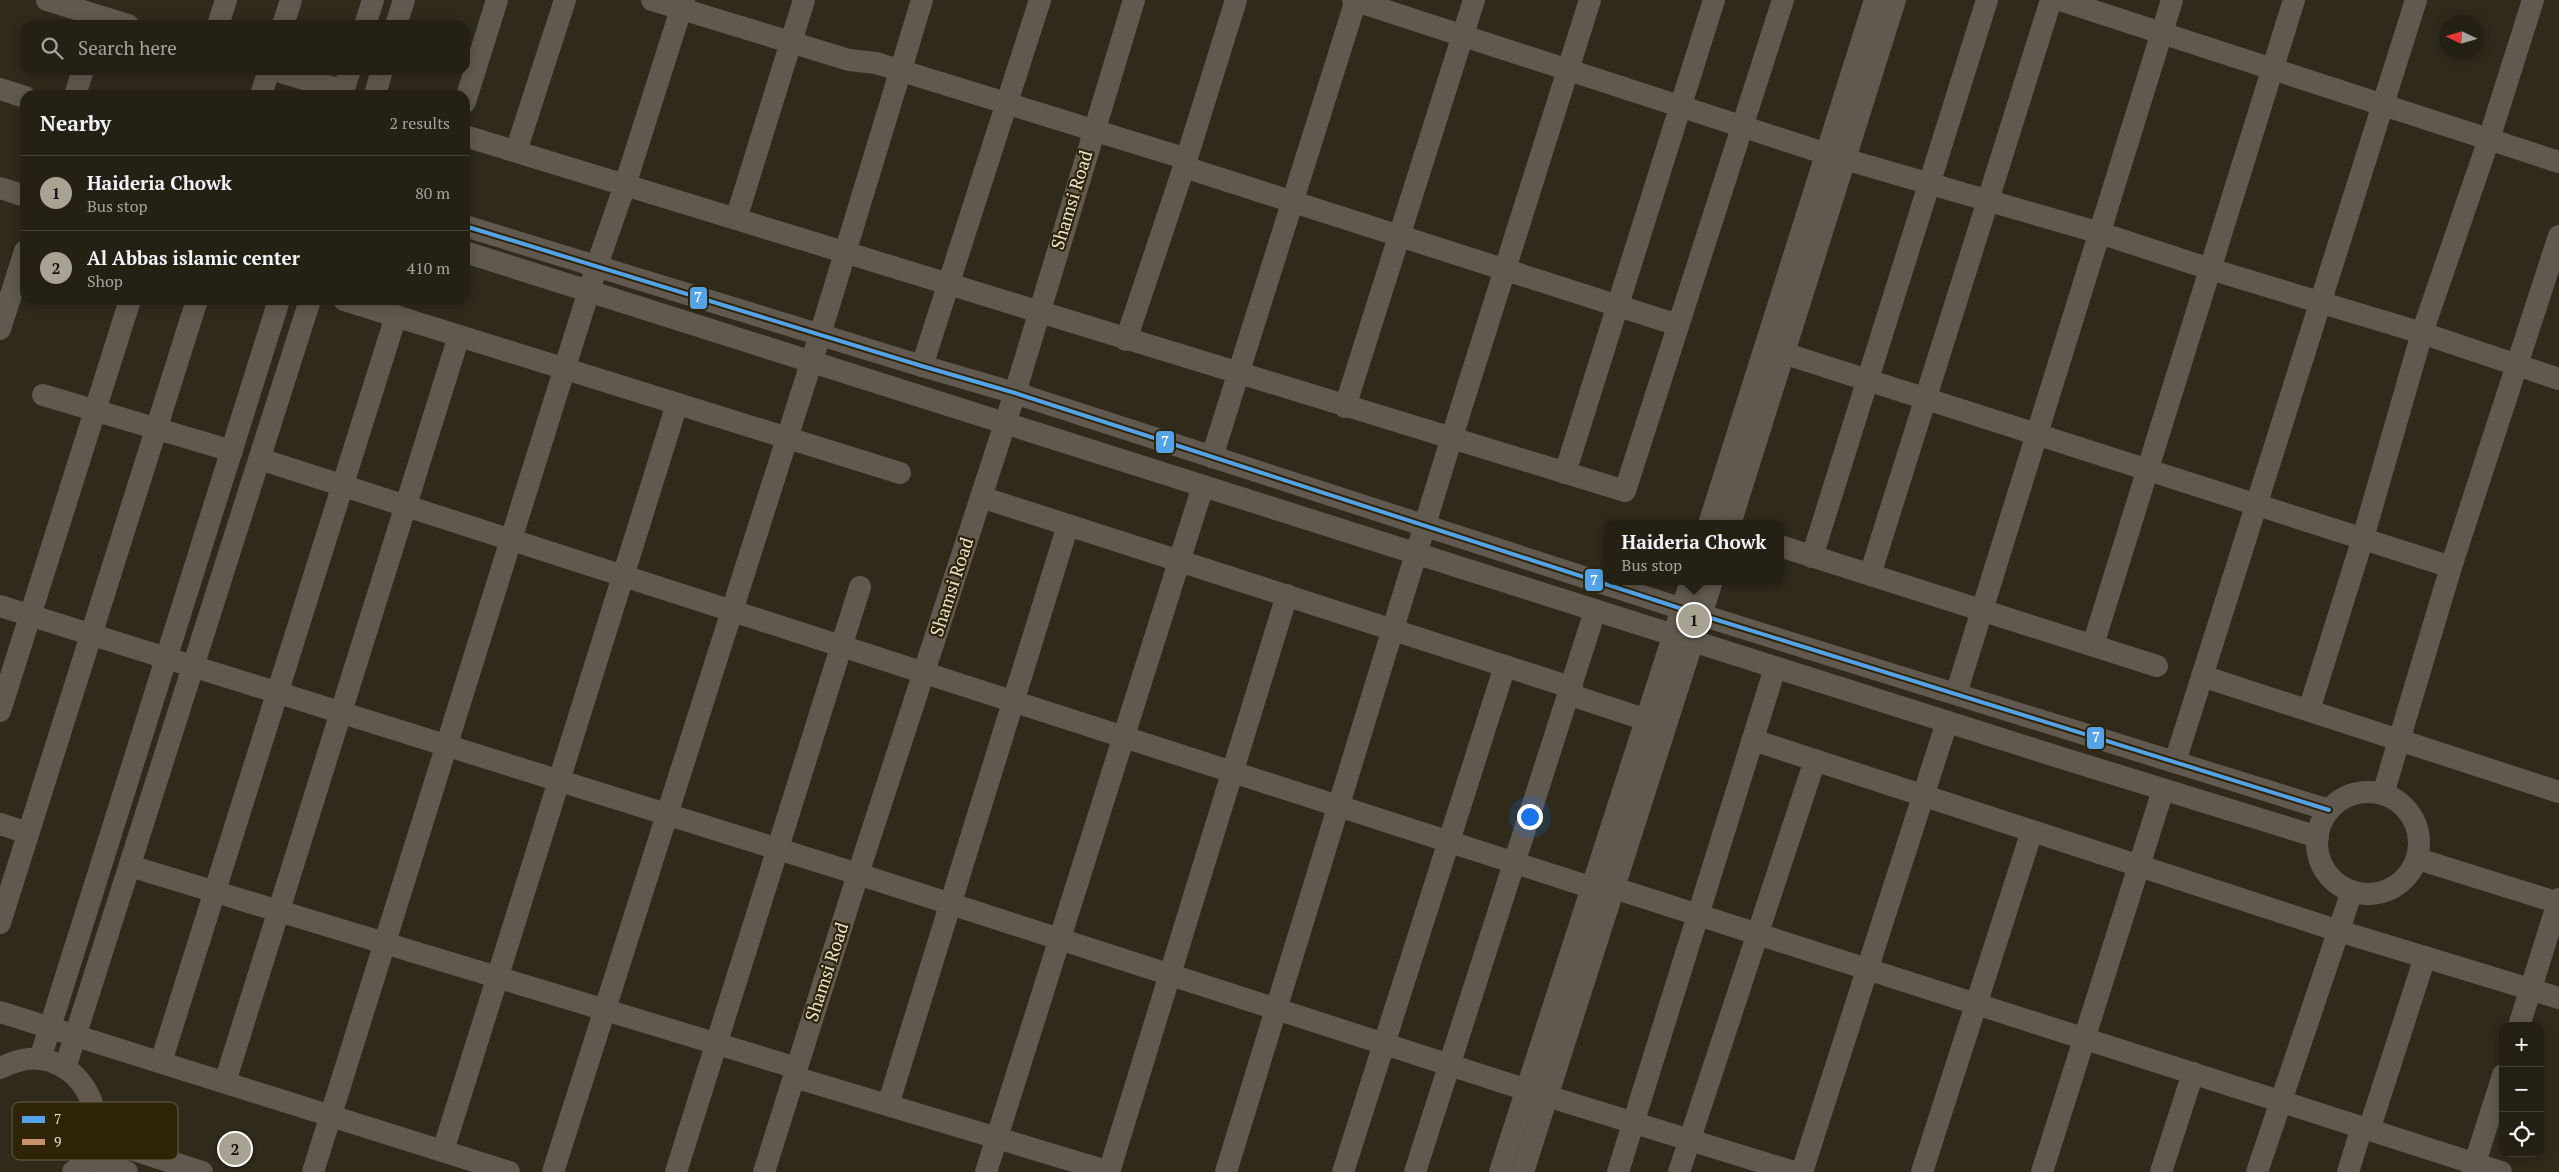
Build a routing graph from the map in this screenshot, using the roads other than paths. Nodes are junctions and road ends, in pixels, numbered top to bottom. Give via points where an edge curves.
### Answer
1 (47, 0) edge
2 (226, 0) edge
3 (291, 0) edge
4 (373, 0) edge
5 (404, 0) edge
6 (497, 0) edge
7 (565, 0) edge
8 (652, 0) edge
9 (804, 0) edge
10 (922, 0) edge
11 (1040, 0) edge
12 (1134, 0) edge
13 (1236, 0) edge
14 (1355, 0) edge
15 (1474, 0) edge
16 (1590, 0) edge
17 (1714, 0) edge
18 (1783, 0) edge
19 (1875, 0) edge
20 (1895, 0) edge
21 (1987, 0) edge
22 (2051, 0) edge
23 (2060, 0) edge
24 (2172, 0) edge
25 (2294, 0) edge
26 (2416, 0) edge
27 (2533, 0) edge
28 (682, 4) edge
29 (100, 14) edge
30 (115, 20) edge
31 (220, 20) edge
32 (285, 20) edge
33 (367, 20) edge
34 (398, 20) edge
35 (2162, 33) junction
36 (1462, 36) junction
37 (791, 42) junction
38 (2273, 69) junction
39 (1568, 70) junction
40 (900, 71) junction
41 (81, 75) edge
42 (268, 75) edge
43 (289, 75) edge
44 (348, 75) edge
45 (381, 75) edge
46 (0, 89) edge
47 (77, 90) edge
48 (263, 90) edge
49 (334, 90) edge
50 (344, 90) edge
51 (376, 90) edge
52 (469, 90) edge
53 (20, 96) edge
54 (1006, 103) junction
55 (2383, 105) junction
56 (1680, 106) junction
57 (1742, 126) junction
58 (1094, 130) junction
59 (470, 137) edge
60 (2489, 139) junction
61 (516, 151) junction
62 (1836, 156) junction
63 (2559, 162) edge
64 (1185, 163) junction
65 (1929, 183) junction
66 (625, 185) junction
67 (0, 188) edge
68 (20, 194) edge
69 (1988, 200) junction
70 (1292, 201) junction
71 (736, 219) junction
72 (470, 227) edge
73 (2100, 232) junction
74 (1400, 235) junction
75 (2559, 236) edge
76 (845, 253) junction
77 (470, 254) edge
78 (597, 265) junction
79 (20, 267) edge
80 (1505, 269) junction
81 (2210, 269) junction
82 (948, 285) junction
83 (589, 291) junction
84 (2321, 303) junction
85 (128, 305) edge
86 (195, 305) edge
87 (277, 305) edge
88 (308, 305) edge
89 (360, 305) edge
90 (1617, 305) junction
91 (1038, 312) junction
92 (396, 316) junction
93 (1678, 325) junction
94 (0, 329) edge
95 (2422, 333) junction
96 (820, 335) junction
97 (459, 336) junction
98 (1126, 340) junction
99 (1784, 353) junction
100 (811, 362) junction
101 (2516, 364) junction
102 (922, 366) junction
103 (565, 369) junction
104 (1238, 374) junction
105 (2559, 379) edge
106 (1868, 380) junction
107 (1015, 393) junction
108 (43, 396) dead end
109 (1926, 398) junction
110 (677, 404) junction
111 (1345, 407) junction
112 (95, 410) junction
113 (1005, 423) junction
114 (156, 428) junction
115 (2037, 434) junction
116 (787, 438) junction
117 (1451, 440) junction
118 (232, 451) junction
119 (1212, 456) junction
120 (260, 459) junction
121 (2148, 470) junction
122 (900, 473) dead end
123 (1565, 473) junction
124 (343, 486) junction
125 (1203, 486) junction
126 (981, 497) junction
127 (2257, 504) junction
128 (405, 506) junction
129 (1710, 520) edge
130 (1731, 520) edge
131 (1068, 525) junction
132 (1425, 526) junction
133 (2363, 538) junction
134 (512, 540) junction
135 (1784, 547) edge
136 (1416, 554) junction
137 (1812, 557) junction
138 (1179, 561) junction
139 (2451, 567) junction
140 (1870, 575) junction
141 (623, 576) junction
142 (1604, 584) edge
143 (1608, 585) edge
144 (1692, 585) edge
145 (1709, 585) edge
146 (860, 587) dead end
147 (1287, 596) junction
148 (0, 606) edge
149 (1982, 610) junction
150 (732, 611) junction
151 (1595, 611) junction
152 (1692, 612) junction
153 (30, 615) junction
154 (1393, 630) junction
155 (91, 634) junction
156 (1684, 639) junction
157 (841, 646) junction
158 (2093, 646) junction
159 (167, 658) junction
160 (195, 666) junction
161 (1505, 666) junction
162 (2157, 666) dead end
163 (1775, 668) junction
164 (924, 672) junction
165 (2202, 676) junction
166 (1570, 687) junction
167 (278, 692) junction
168 (1956, 694) junction
169 (1014, 701) junction
170 (2309, 710) junction
171 (0, 711) edge
172 (341, 712) junction
173 (1647, 720) junction
174 (1948, 722) junction
175 (1124, 736) junction
176 (2400, 738) junction
177 (1753, 740) junction
178 (448, 746) junction
179 (1815, 760) junction
180 (2175, 762) junction
181 (1232, 772) junction
182 (559, 780) junction
183 (2163, 790) junction
184 (2559, 792) edge
185 (2383, 794) junction
186 (1924, 796) junction
187 (1339, 806) junction
188 (2329, 810) junction
189 (667, 814) junction
190 (0, 824) edge
191 (2032, 831) junction
192 (28, 833) junction
193 (2318, 837) junction
194 (1449, 841) junction
195 (777, 848) junction
196 (2418, 859) junction
197 (1514, 862) junction
198 (130, 866) junction
199 (2139, 866) junction
200 (858, 874) junction
201 (1604, 888) junction
202 (2352, 891) junction
203 (215, 892) junction
204 (2559, 901) edge
205 (950, 904) junction
206 (278, 911) junction
207 (1699, 915) junction
208 (0, 923) edge
209 (2338, 931) junction
210 (1757, 934) junction
211 (1060, 939) junction
212 (385, 943) junction
213 (2425, 957) junction
214 (1867, 969) junction
215 (1170, 974) junction
216 (497, 978) junction
217 (2530, 990) junction
218 (2559, 998) edge
219 (1976, 1004) junction
220 (1276, 1009) junction
221 (604, 1011) junction
222 (0, 1012) edge
223 (2519, 1022) edge
224 (50, 1027) junction
225 (76, 1035) junction
226 (2084, 1038) junction
227 (716, 1044) junction
228 (1384, 1044) junction
229 (40, 1059) junction
230 (161, 1062) junction
231 (1449, 1065) junction
232 (0, 1068) edge
233 (65, 1068) junction
234 (795, 1073) junction
235 (2193, 1073) junction
236 (225, 1082) junction
237 (2499, 1087) edge
238 (1538, 1093) junction
239 (2281, 1101) junction
240 (92, 1102) edge
241 (888, 1105) junction
242 (330, 1116) junction
243 (1635, 1123) junction
244 (2366, 1129) junction
245 (997, 1138) junction
246 (1689, 1140) junction
247 (443, 1151) junction
248 (166, 1160) edge
249 (79, 1165) edge
250 (2473, 1168) edge
251 (120, 1171) edge
252 (202, 1172) edge
253 (313, 1172) edge
254 (509, 1172) edge
255 (553, 1172) edge
256 (676, 1172) edge
257 (764, 1172) edge
258 (986, 1172) edge
259 (1109, 1172) edge
260 (1226, 1172) edge
261 (1343, 1172) edge
262 (1415, 1172) edge
263 (1500, 1172) edge
264 (1523, 1172) edge
265 (1618, 1172) edge
266 (1679, 1172) edge
267 (1794, 1172) edge
268 (1802, 1172) edge
269 (1922, 1172) edge
270 (2042, 1172) edge
271 (2161, 1172) edge
272 (2257, 1172) edge
273 (2348, 1172) edge
274 (2501, 1172) edge

1 - 29 street
2 - 31 street
3 - 32 street
4 - 33 street
5 - 34 street
6 - 52 street
7 - 61 street
8 - 28 street
9 - 37 street
10 - 40 street
11 - 54 street
12 - 58 street, Shamsi Road
13 - 64 street
14 - 36 street
14 - 70 street
15 - 36 street
16 - 39 street
17 - 56 street
18 - 57 street
19 - 62 street
20 - 62 street
21 - 65 street
22 - 69 street
23 - 35 street
24 - 35 street
25 - 38 street
26 - 55 street
27 - 60 street
28 - 37 street
28 - 66 street
29 - 30 street
35 - 38 street
35 - 73 street
36 - 39 street
36 - 74 street
37 - 40 street
37 - 71 street
38 - 55 street
38 - 81 street
39 - 56 street
39 - 80 street
40 - 54 street
40 - 76 street
41 - 47 street
42 - 48 street
43 - 49 street
44 - 50 street
45 - 51 street
46 - 53 street
54 - 58 street
54 - 82 street
55 - 60 street
55 - 84 street
56 - 57 street
56 - 90 street
57 - 62 street
57 - 93 street
58 - 64 street
58 - 91 street, Shamsi Road
59 - 61 street
60 - 63 street
60 - 95 street
61 - 66 street
62 - 65 street
62 - 99 street
62 - 129 street
64 - 70 street
64 - 98 street
65 - 69 street
65 - 106 street
66 - 71 street
66 - 78 street
67 - 68 street
69 - 73 street
69 - 109 street
70 - 74 street
70 - 104 street
71 - 76 street
72 - 78 street
73 - 81 street
73 - 115 street
74 - 80 street
74 - 111 street
75 - 101 street
76 - 82 street
76 - 96 street
77 - 83 street
78 - 83 street
78 - 96 street
79 - 94 street
80 - 90 street
80 - 117 street
81 - 84 street
81 - 121 street
82 - 91 street
82 - 102 street
83 - 100 street
83 - 103 street
84 - 95 street
84 - 127 street
85 - 112 street
86 - 114 street
87 - 118 street
88 - 120 street
89 - 92 street
90 - 93 street
90 - 123 street
91 - 98 street
91 - 107 street, Shamsi Road
92 - 97 street
92 - 124 street
93 - 123 street via 1625,492
95 - 101 street
95 - 133 street
96 - 100 street
96 - 102 street
97 - 103 street
97 - 128 street
98 - 104 street
99 - 106 street
99 - 130 street
100 - 113 street
100 - 116 street
101 - 105 street
101 - 139 street
102 - 107 street
103 - 110 street
103 - 134 street
104 - 111 street
104 - 119 street
106 - 109 street
106 - 137 street
107 - 113 street, Shamsi Road
107 - 119 street
108 - 112 street
109 - 115 street
109 - 140 street
110 - 116 street
110 - 141 street
111 - 117 street
112 - 114 street
112 - 153 street
113 - 125 street
113 - 126 street, Shamsi Road
114 - 118 street
114 - 155 street
115 - 121 street
115 - 149 street
116 - 122 street
116 - 150 street
117 - 123 street
117 - 132 street
118 - 159 street
119 - 132 street
120 - 124 street
120 - 160 street
121 - 127 street
121 - 158 street
124 - 128 street
124 - 167 street
125 - 136 street
125 - 138 street
126 - 131 street
126 - 164 street, Shamsi Road
127 - 133 street
127 - 165 street
128 - 134 street
128 - 172 street
131 - 138 street
131 - 169 street
132 - 136 street
132 - 142 street
133 - 139 street
133 - 170 street
134 - 141 street
134 - 178 street
135 - 137 street
136 - 151 street
136 - 154 street
137 - 140 street
138 - 147 street
138 - 175 street
139 - 176 street
140 - 149 street
141 - 150 street
141 - 182 street
143 - 152 street
144 - 152 street
145 - 152 street
146 - 157 street
147 - 154 street
147 - 181 street
148 - 153 street
149 - 158 street
149 - 168 street
150 - 157 street
150 - 189 street
151 - 156 street
151 - 166 street
152 - 156 street
152 - 168 street
153 - 155 street
153 - 171 street
154 - 161 street
154 - 187 street
155 - 159 street
155 - 192 street
156 - 163 street
156 - 173 street
156 - 201 street
157 - 164 street
157 - 195 street
158 - 162 street
159 - 160 street
159 - 224 street
160 - 167 street
160 - 198 street
161 - 166 street
161 - 194 street
163 - 174 street
163 - 177 street
164 - 169 street
164 - 200 street, Shamsi Road
165 - 170 street
165 - 180 street
166 - 173 street via 1577,697
166 - 197 street
167 - 172 street
167 - 203 street
168 - 180 street
169 - 175 street
169 - 205 street
170 - 176 street
172 - 178 street
172 - 206 street
173 - 201 street
174 - 183 street
174 - 186 street
175 - 181 street
175 - 211 street
176 - 184 street
176 - 185 street
177 - 179 street
177 - 207 street
178 - 182 street
178 - 212 street
179 - 186 street
179 - 210 street
180 - 188 street
181 - 187 street
181 - 215 street
182 - 189 street
182 - 216 street
183 - 193 street
183 - 199 street
185 - 188 street via 2372,791 2355,793 2339,800
185 - 196 street via 2402,804 2412,816 2418,831
186 - 191 street
186 - 214 street
187 - 194 street
187 - 220 street
188 - 193 street
189 - 195 street
189 - 221 street
190 - 192 street
191 - 199 street
191 - 219 street
192 - 208 street
193 - 202 street via 2320,862 2325,870
194 - 197 street
194 - 228 street
195 - 200 street
195 - 227 street
196 - 202 street via 2408,876 2385,892
196 - 204 street
197 - 201 street
197 - 231 street
198 - 203 street
198 - 225 street
199 - 209 street
199 - 226 street
200 - 205 street
200 - 234 street, Shamsi Road
201 - 207 street
201 - 238 street
202 - 209 street
203 - 206 street
203 - 230 street
204 - 217 street
205 - 211 street
205 - 241 street
206 - 212 street
206 - 236 street
207 - 210 street
207 - 243 street
209 - 213 street
209 - 239 street
210 - 214 street
210 - 246 street
211 - 215 street
211 - 245 street
212 - 216 street
212 - 242 street
213 - 217 street
213 - 244 street
214 - 219 street
214 - 268 street
215 - 220 street
215 - 259 street
216 - 221 street
216 - 247 street
217 - 218 street
217 - 223 street
219 - 226 street
219 - 269 street
220 - 228 street
220 - 260 street
221 - 227 street
221 - 255 street
222 - 224 street
224 - 225 street
224 - 229 street
225 - 230 street
225 - 233 street
226 - 235 street
226 - 270 street
227 - 234 street
227 - 256 street
228 - 231 street
228 - 261 street
229 - 232 street via 19,1060
229 - 233 street
230 - 236 street
231 - 238 street
231 - 262 street
233 - 240 street via 76,1076
234 - 241 street
234 - 257 street, Shamsi Road
235 - 239 street
235 - 271 street
236 - 242 street
237 - 250 street
238 - 243 street
238 - 263 street
238 - 264 street
239 - 244 street
239 - 272 street
241 - 245 street
242 - 247 street
242 - 253 street
243 - 246 street
243 - 265 street
244 - 250 street
244 - 273 street
245 - 258 street
245 - 259 street
246 - 266 street
246 - 267 street
247 - 254 street
248 - 252 street
249 - 251 street
250 - 274 street

